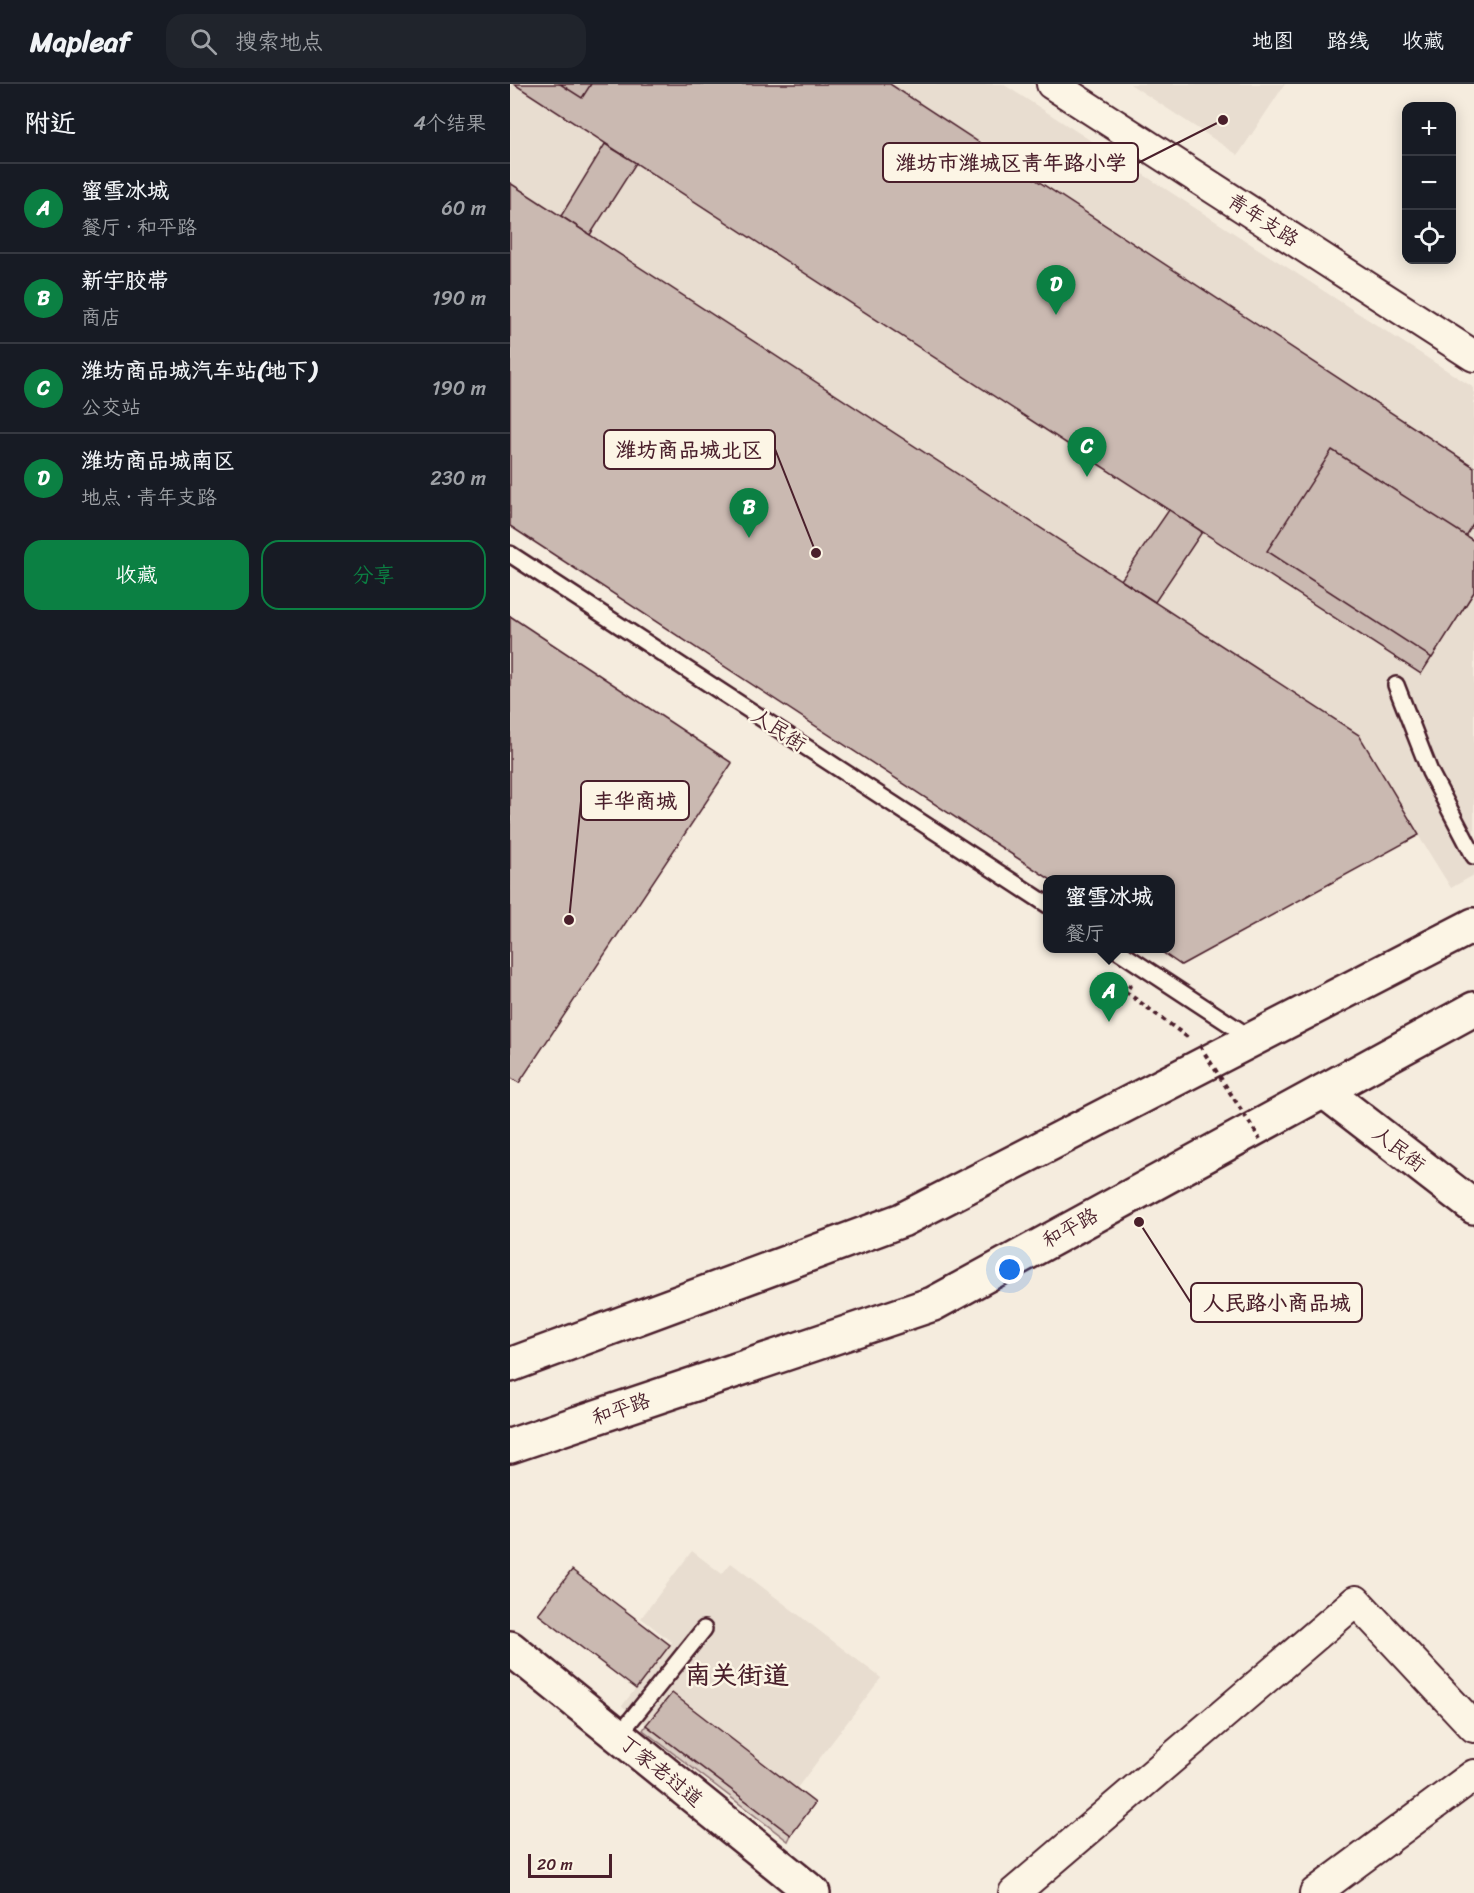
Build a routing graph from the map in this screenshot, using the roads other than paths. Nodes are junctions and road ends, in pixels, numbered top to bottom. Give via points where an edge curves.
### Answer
1 (1052, 84) edge
2 (1474, 356) edge
3 (510, 554) edge
4 (1396, 685) dead end
5 (1474, 856) edge
6 (1043, 902) edge
7 (1474, 924) edge
8 (1122, 953) edge
9 (1474, 1010) edge
10 (1254, 1040) junction
11 (1324, 1091) junction
12 (1474, 1207) edge
13 (510, 1365) edge
14 (510, 1446) edge
15 (704, 1629) dead end
16 (510, 1648) edge
17 (1474, 1727) edge
18 (618, 1736) junction
19 (1474, 1775) edge
20 (1026, 1889) edge
21 (813, 1893) edge
22 (1315, 1893) edge

1 - 2 street, 青年支路
3 - 6 lane, 人民街
4 - 5 lane via 1430,772
7 - 10 main road
8 - 10 lane
9 - 11 main road, 和平路
10 - 13 main road via 902,1220
11 - 12 main road, 人民街
11 - 14 main road, 和平路 via 933,1304
15 - 18 lane
16 - 18 main road, 丁家老过道
17 - 20 street via 1356,1601
18 - 21 main road, 丁家老过道
19 - 22 street

